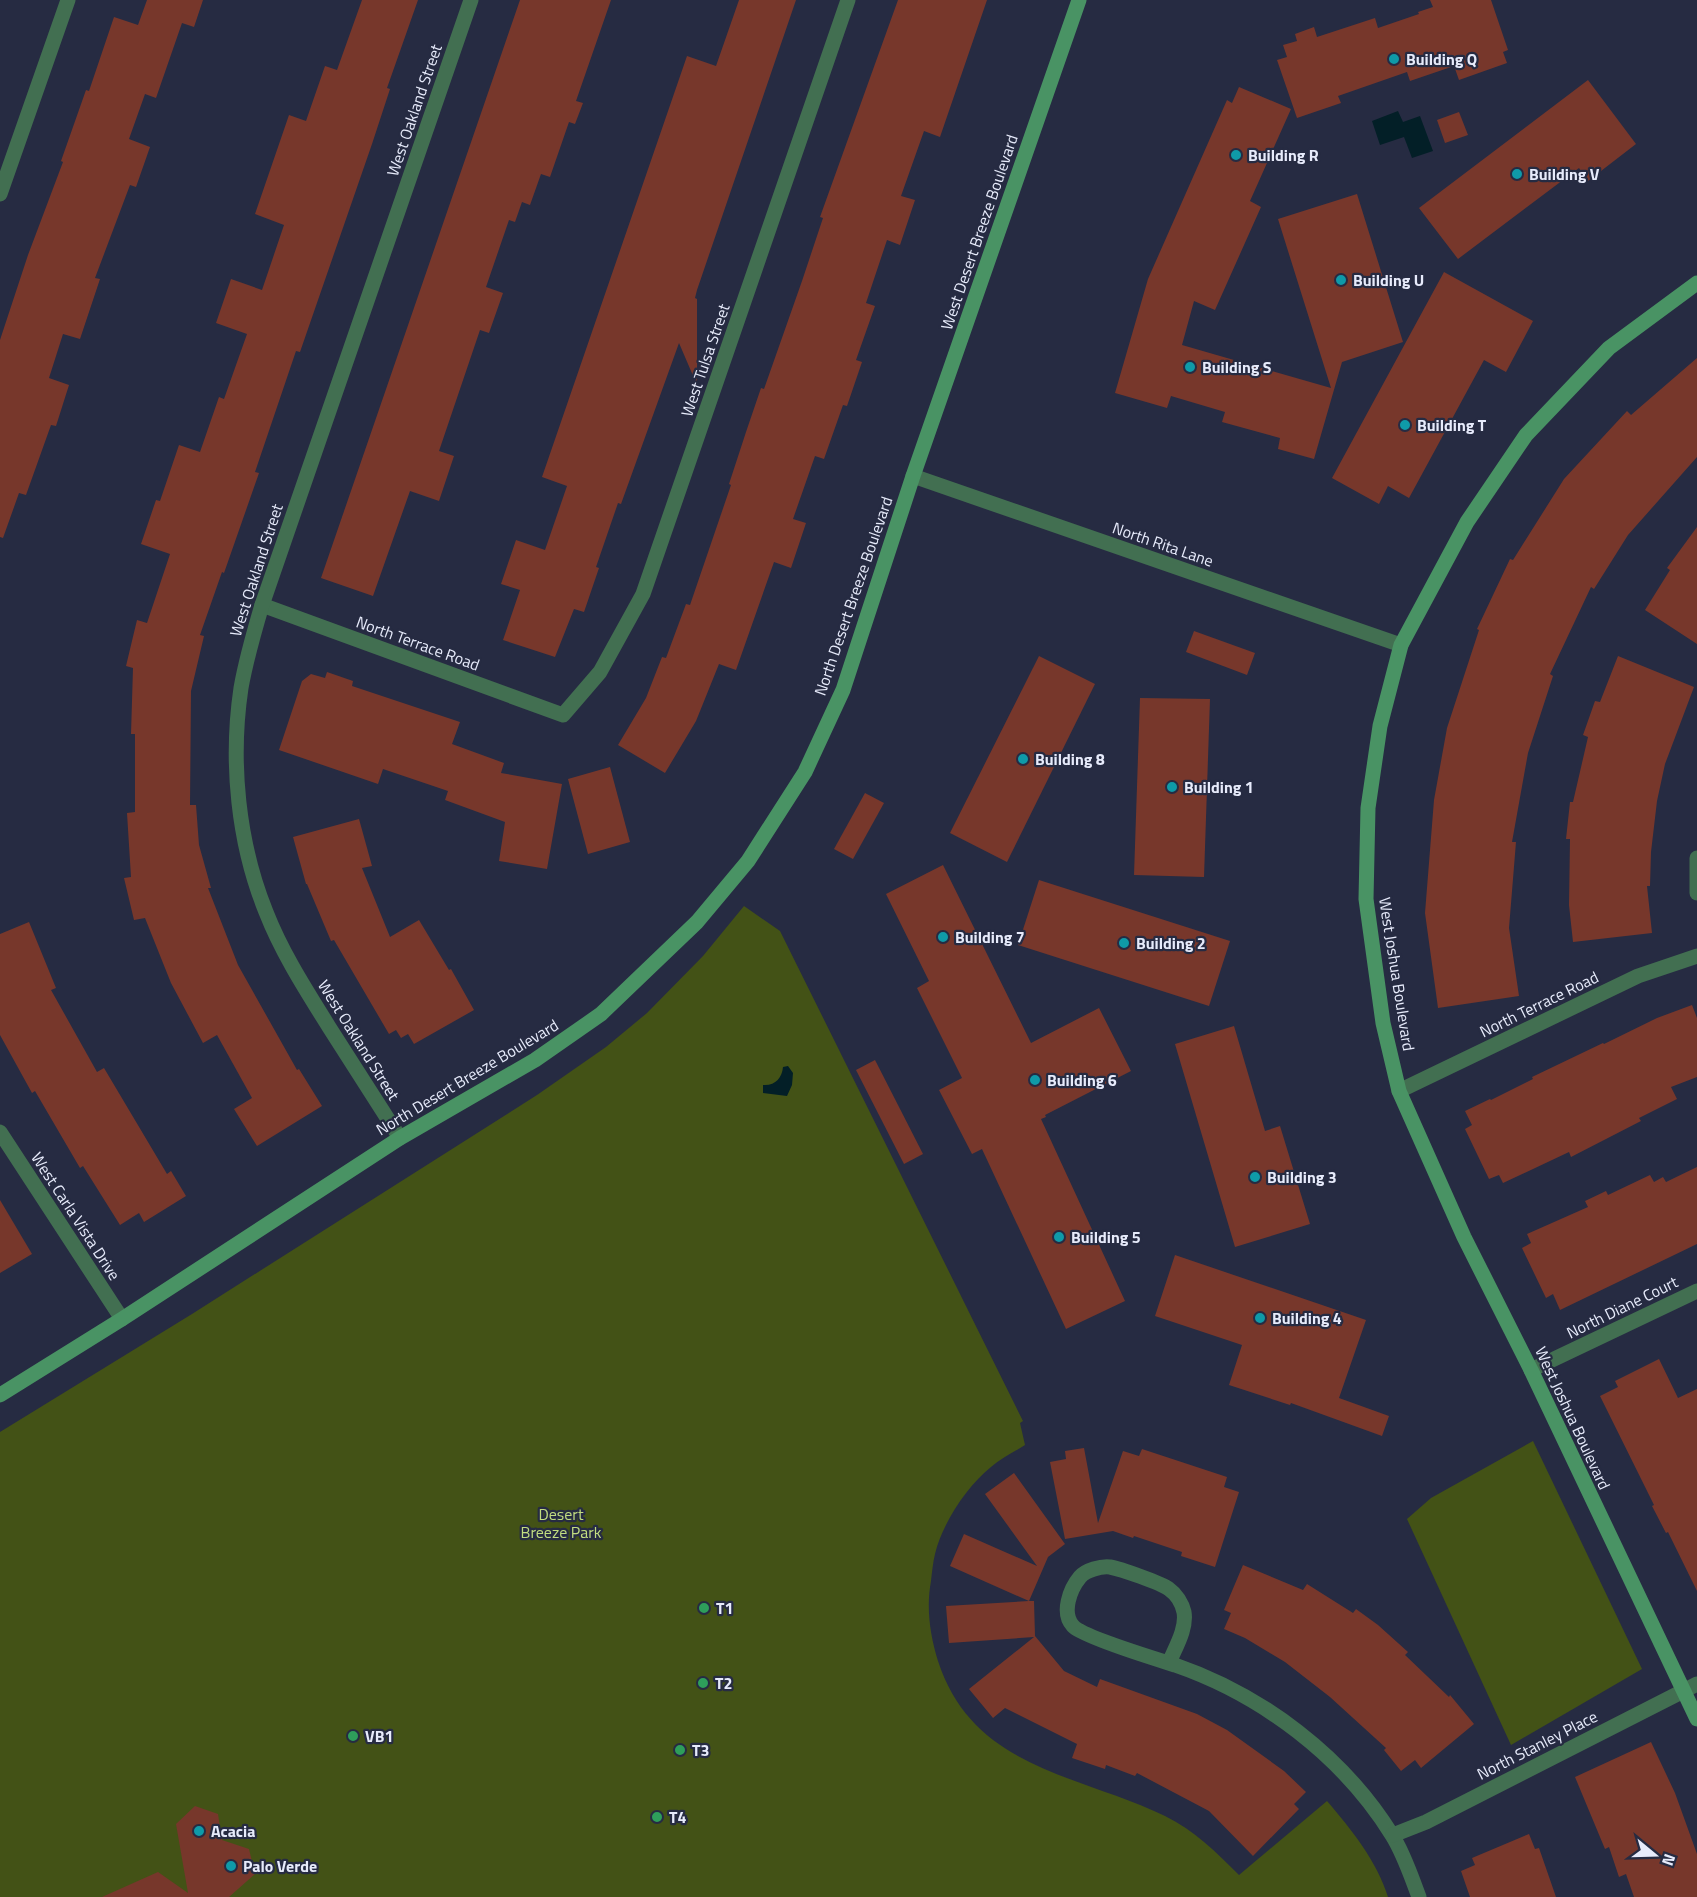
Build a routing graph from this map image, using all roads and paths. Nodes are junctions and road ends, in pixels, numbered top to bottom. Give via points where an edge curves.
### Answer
1 (68, 0) edge
2 (471, 0) edge
3 (848, 0) edge
4 (1079, 0) edge
5 (0, 194) edge
6 (1697, 283) edge
7 (913, 476) junction
8 (262, 604) junction
9 (1401, 645) junction
10 (562, 715) joint
11 (1697, 858) edge
12 (1697, 892) edge
13 (1697, 956) edge
14 (1399, 1091) junction
15 (0, 1132) edge
16 (400, 1138) junction
17 (1696, 1293) edge
18 (122, 1319) junction
19 (1531, 1370) junction
20 (0, 1395) edge
21 (1169, 1663) junction
22 (1691, 1687) edge
23 (1697, 1719) edge
24 (1392, 1835) junction
25 (1419, 1897) edge

1 - 5 street
2 - 8 street, West Oakland Street
3 - 10 street, West Tulsa Street via 643,594 600,672
4 - 7 street, West Desert Breeze Boulevard
6 - 9 street, West Joshua Boulevard via 1609,348 1526,435 1467,522
7 - 9 street, North Rita Lane
7 - 16 street, North Desert Breeze Boulevard via 843,690 805,772 748,861 697,922 600,1014 535,1060
8 - 10 street, North Terrace Road
8 - 16 street, West Oakland Street via 249,647 237,728 240,803 255,881 286,957
9 - 14 street, West Joshua Boulevard via 1380,726 1368,808 1366,899 1383,1023
11 - 12 street
13 - 14 street, North Terrace Road via 1638,976
14 - 19 street, West Joshua Boulevard via 1464,1237
15 - 18 street, West Carla Vista Drive
16 - 18 street, North Desert Breeze Boulevard
17 - 19 street, North Diane Court
18 - 20 street, North Desert Breeze Boulevard
19 - 22 street, West Joshua Boulevard
21 - 21 street via 1183,1628 1184,1613 1169,1589 1108,1567 1082,1574 1069,1596 1072,1625 1082,1633
21 - 24 street via 1205,1675 1277,1717 1332,1762
22 - 23 street, West Joshua Boulevard
22 - 24 street, North Stanley Place via 1426,1822
24 - 25 street

